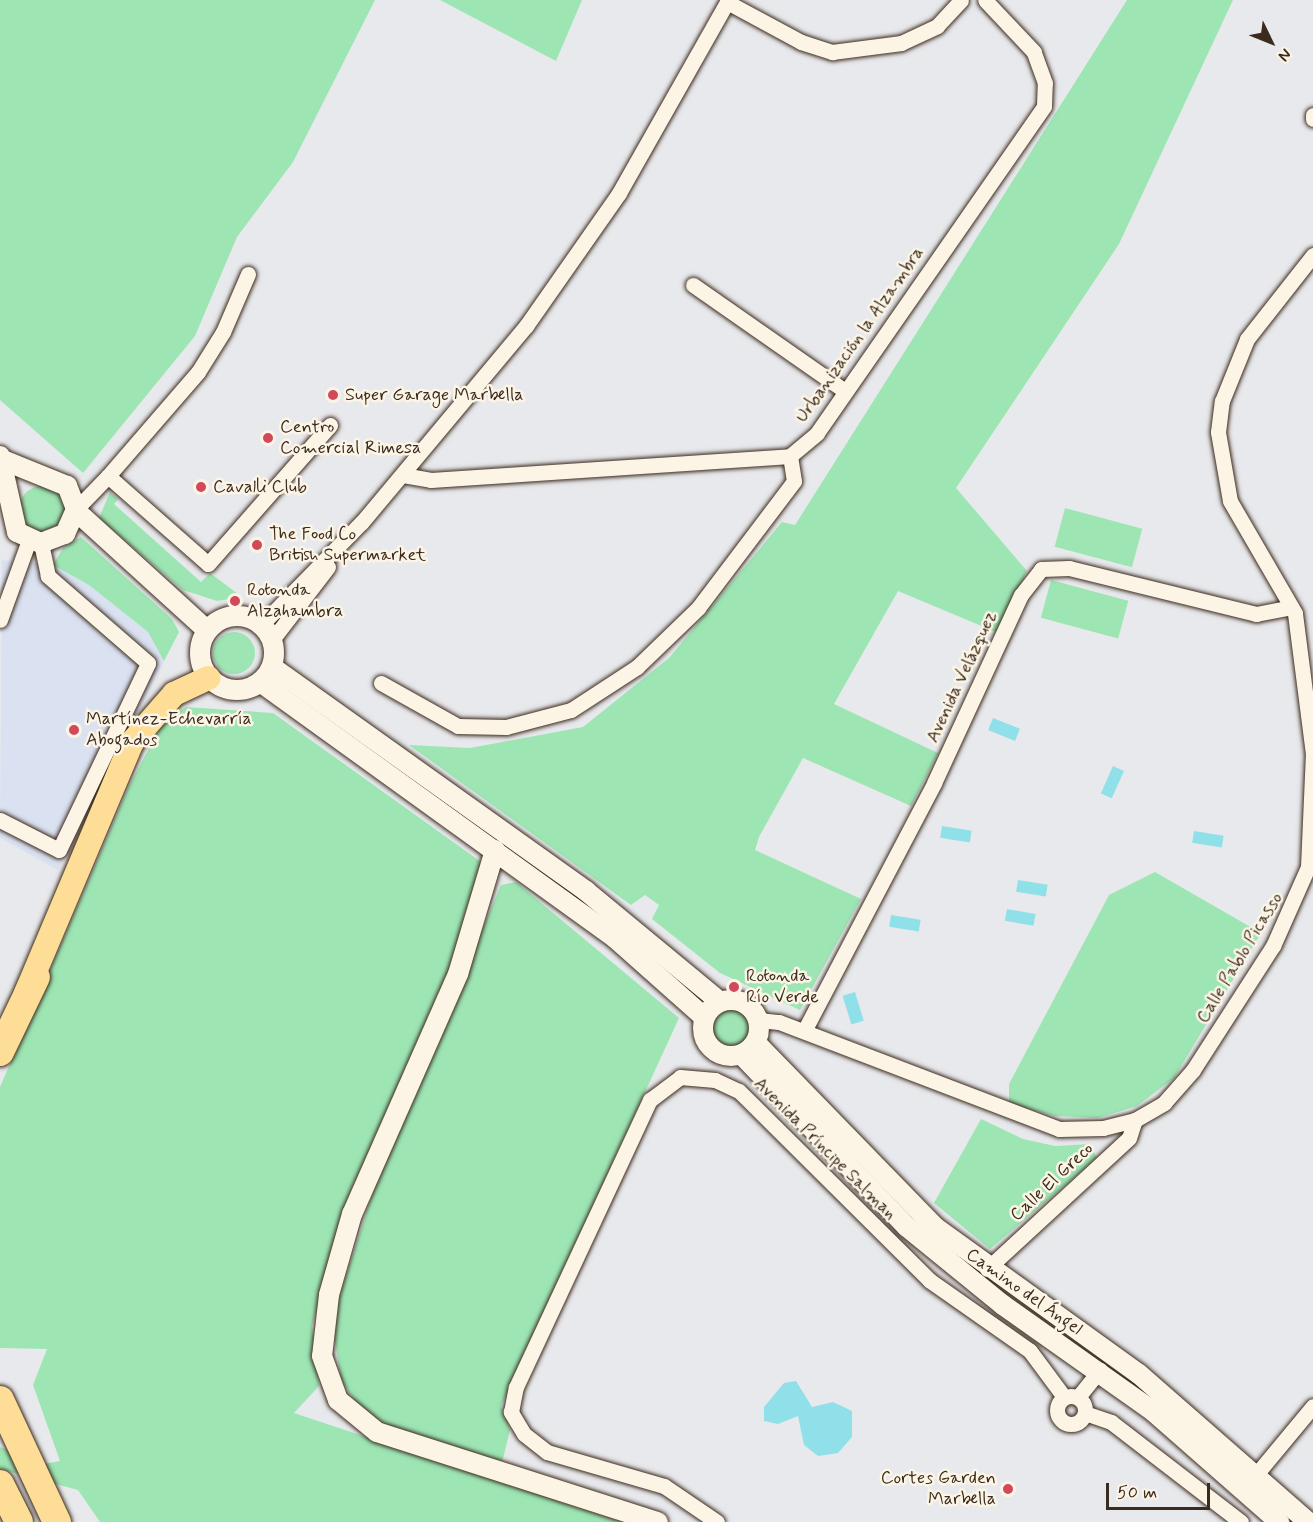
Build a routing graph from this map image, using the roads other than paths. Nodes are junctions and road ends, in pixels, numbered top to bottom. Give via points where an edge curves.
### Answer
1 (961, 0) edge
2 (985, 0) edge
3 (727, 1) edge
4 (1313, 255) edge
5 (248, 274) dead end
6 (693, 285) dead end
7 (845, 391) junction
8 (330, 425) dead end
9 (790, 456) junction
10 (1, 458) edge
11 (403, 475) junction
12 (40, 476) junction
13 (103, 481) junction
14 (76, 507) junction
15 (6, 516) edge
16 (65, 534) junction
17 (35, 542) junction
18 (108, 543) junction
19 (1292, 607) junction
20 (0, 620) edge
21 (207, 630) junction
22 (266, 633) junction
23 (266, 674) junction
24 (209, 678) junction
25 (381, 683) dead end
26 (1313, 753) edge
27 (0, 820) edge
28 (495, 850) junction
29 (36, 976) junction
30 (720, 1002) junction
31 (705, 1017) junction
32 (759, 1020) junction
33 (804, 1031) junction
34 (0, 1033) edge
35 (749, 1049) junction
36 (0, 1052) edge
37 (1135, 1120) junction
38 (987, 1269) junction
39 (1100, 1370) junction
40 (1071, 1397) junction
41 (0, 1401) edge
42 (1313, 1406) edge
43 (1085, 1413) junction
44 (1254, 1477) junction
45 (0, 1484) edge
46 (19, 1522) edge
47 (57, 1522) edge
48 (658, 1522) edge
49 (717, 1522) edge
50 (1241, 1522) edge
51 (1279, 1522) edge
52 (1308, 1522) edge

1 - 3 street via 937,26 901,43 832,52 801,42
2 - 7 street, Urbanización la Alzambra via 1034,52 1045,83 1044,106
3 - 11 street via 619,193 526,326
4 - 19 street, Calle Pablo Picasso via 1247,339 1222,401 1218,432 1230,501
5 - 13 street via 223,332 198,372
6 - 7 street
7 - 9 street, Urbanización la Alzambra via 817,433
8 - 13 street via 208,564
9 - 11 street via 431,480
9 - 25 street via 794,481 698,608 637,666 571,710 506,727 458,726
10 - 12 street
10 - 15 street
11 - 22 street
12 - 14 street via 59,480
12 - 15 street via 21,484
13 - 14 street
14 - 16 street
14 - 18 street
15 - 17 street via 17,532
16 - 17 street
16 - 18 street via 84,530
17 - 20 street
17 - 27 street via 48,576 148,663 58,850
18 - 21 street
19 - 26 street, Calle Pablo Picasso via 1309,695
19 - 33 street, Avenida Velázquez via 1256,614 1069,568 1041,569 1022,595 934,783
21 - 22 street via 227,617
21 - 24 street via 200,650
22 - 23 street
23 - 24 street via 248,689 220,687
23 - 28 street
23 - 30 street via 586,891
24 - 29 main road via 168,699 132,742
26 - 37 street, Calle Pablo Picasso via 1308,867 1299,897 1193,1070 1164,1103
28 - 31 street via 615,938
28 - 48 street via 458,974 352,1214 329,1295 322,1356 338,1400 377,1432
29 - 34 main road
29 - 36 highway
30 - 31 street
30 - 32 street via 748,1005
31 - 35 street via 703,1036 714,1052
32 - 33 street, Calle Pablo Picasso
32 - 35 street
33 - 37 street, Calle Pablo Picasso via 1059,1129 1103,1128
35 - 38 street, Camino del Ángel via 893,1188
35 - 39 street, Camino del Ángel via 908,1227 1003,1305
37 - 38 street, Calle El Greco via 1129,1138
38 - 44 street, Camino del Ángel via 1139,1374
39 - 40 street
39 - 51 street, Camino del Ángel
40 - 43 street
40 - 43 street via 1056,1409 1062,1421 1075,1424
40 - 49 street, Avenida Príncipe Salman via 1030,1351 929,1280 739,1091 715,1080 680,1077 650,1100 516,1387 513,1420 547,1452 663,1486
41 - 47 highway
42 - 44 street
43 - 50 street via 1111,1422
44 - 52 street, Camino del Ángel
45 - 46 highway

